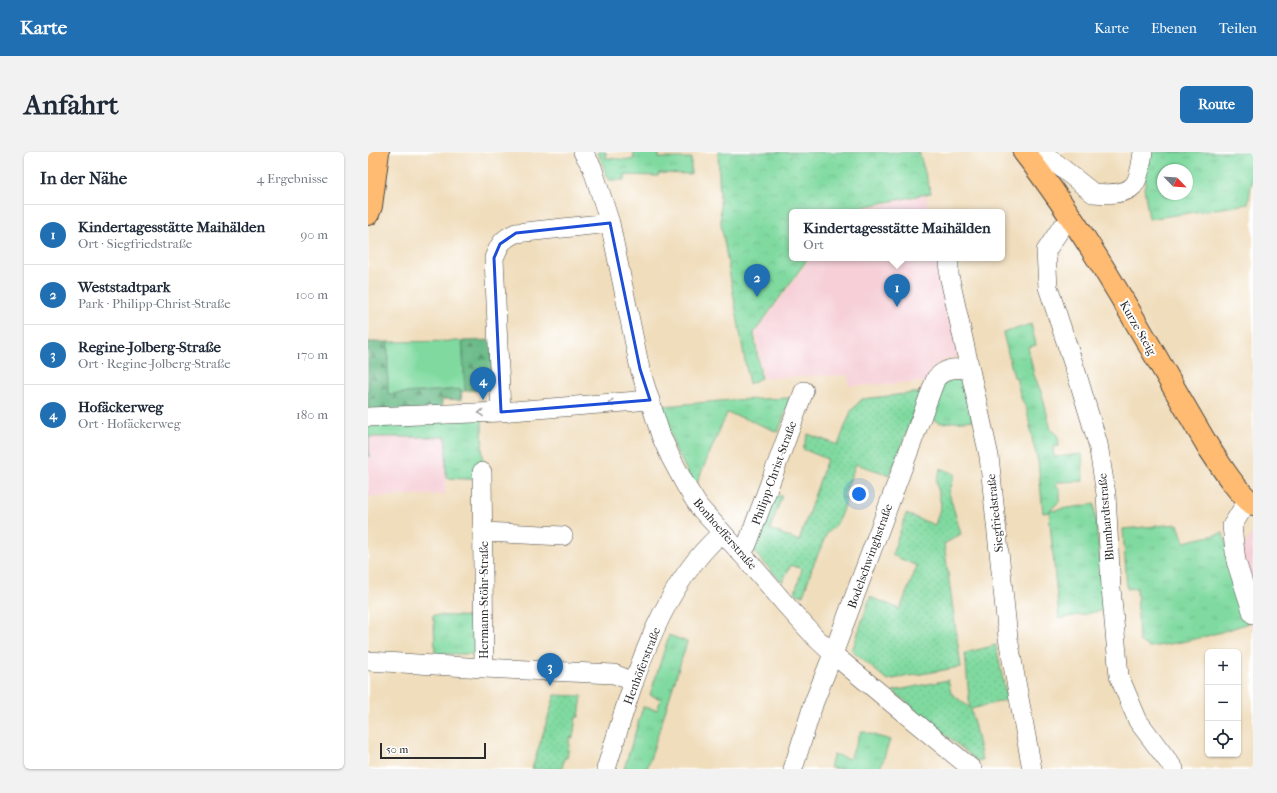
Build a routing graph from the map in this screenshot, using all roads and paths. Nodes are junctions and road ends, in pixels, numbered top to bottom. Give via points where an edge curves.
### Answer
1 (378, 152) edge
2 (583, 152) edge
3 (1024, 152) edge
4 (1042, 152) edge
5 (1143, 152) edge
6 (368, 214) edge
7 (1074, 221) junction
8 (610, 223) junction
9 (949, 261) edge
10 (970, 369) junction
11 (804, 392) dead end
12 (650, 400) junction
13 (501, 412) junction
14 (368, 417) edge
15 (482, 472) dead end
16 (1250, 502) edge
17 (484, 532) junction
18 (722, 533) junction
19 (563, 536) dead end
20 (740, 552) junction
21 (1253, 614) edge
22 (833, 654) junction
23 (368, 660) edge
24 (484, 668) junction
25 (634, 682) junction
26 (953, 763) edge
27 (606, 769) edge
28 (793, 769) edge
29 (972, 769) edge
30 (1032, 769) edge
31 (1174, 769) edge

1 - 6 main road
2 - 8 street, Bonhoefferstraße via 592,167
3 - 7 main road, Kurze Steig
4 - 5 street via 1093,193 1103,194 1124,192 1134,186
7 - 16 main road, Kurze Steig via 1209,448
7 - 31 street, Blumhardtstraße via 1061,228 1046,251 1048,287 1098,444 1106,494 1119,676 1138,721
8 - 12 street, Bonhoefferstraße via 636,354
8 - 13 street via 516,232 507,236 500,244 494,258
9 - 10 street, Siegfriedstraße via 949,275
10 - 22 street, Bodelschwinghstraße via 954,368 936,378
10 - 30 street, Siegfriedstraße via 989,456 1008,638
11 - 20 street, Philipp-Christ-Straße via 748,545
12 -> 13 street
12 - 18 street, Bonhoefferstraße via 661,436 686,486 699,507
13 -> 14 street
15 - 17 street, Hermann-Stöhr-Straße
16 - 21 street via 1232,526 1236,561
17 - 19 street, Hermann-Stöhr-Straße
17 - 24 street, Hermann-Stöhr-Straße
18 - 20 street, Bonhoefferstraße
18 - 25 street, Henhöferstraße via 698,556 675,592 652,633
20 - 22 street, Bonhoefferstraße
22 - 26 street, Bonhoefferstraße
22 - 28 street, Bodelschwinghstraße via 814,702
23 - 24 street
24 - 25 street via 614,674
25 - 27 street, Henhöferstraße
26 - 29 street, Bonhoefferstraße

